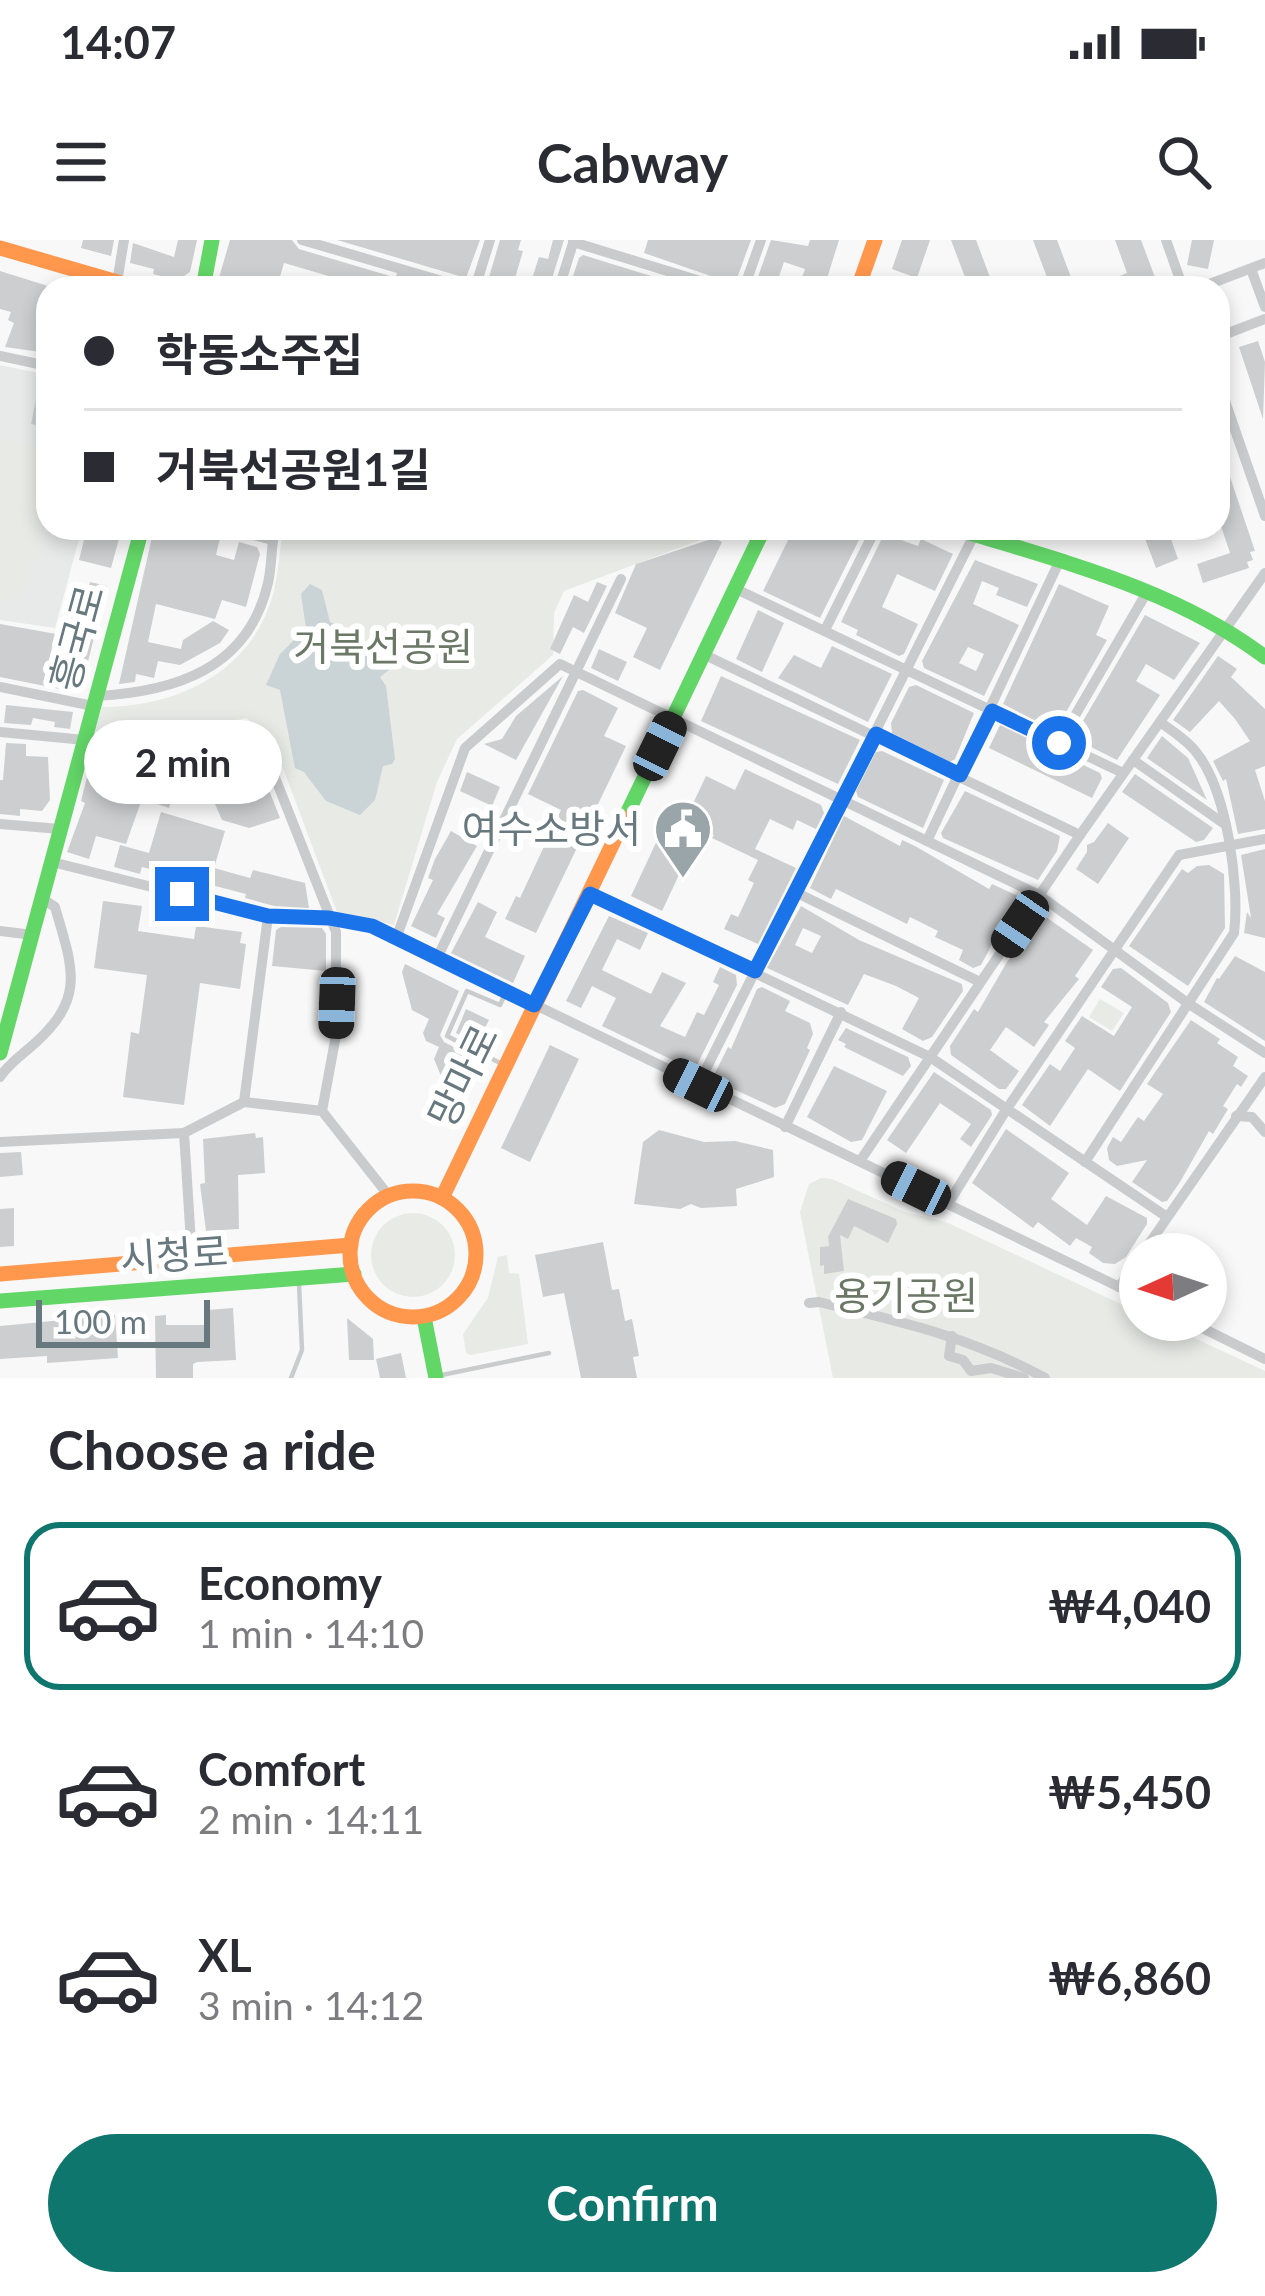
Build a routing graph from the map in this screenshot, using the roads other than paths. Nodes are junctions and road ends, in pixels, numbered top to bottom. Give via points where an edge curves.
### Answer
1 (124, 240) edge
2 (212, 240) edge
3 (302, 240) edge
4 (490, 240) edge
5 (761, 240) edge
6 (874, 240) edge
7 (1166, 240) edge
8 (574, 241) edge
9 (0, 248) edge
10 (1265, 263) edge
11 (1251, 268) junction
12 (403, 270) junction
13 (96, 276) edge
14 (118, 276) edge
15 (205, 276) edge
16 (401, 276) edge
17 (424, 276) edge
18 (480, 276) edge
19 (564, 276) edge
20 (685, 276) edge
21 (748, 276) edge
22 (862, 276) edge
23 (1179, 276) edge
24 (1230, 276) edge
25 (1265, 307) edge
26 (1265, 319) edge
27 (1230, 332) edge
28 (0, 356) edge
29 (36, 364) edge
30 (1230, 415) edge
31 (1265, 516) edge
32 (139, 540) edge
33 (272, 540) edge
34 (758, 540) edge
35 (870, 540) edge
36 (972, 540) edge
37 (990, 540) edge
38 (1059, 562) junction
39 (1265, 573) edge
40 (622, 579) dead end
41 (736, 589) junction
42 (1148, 592) junction
43 (1224, 627) junction
44 (825, 630) junction
45 (705, 655) junction
46 (1265, 657) edge
47 (908, 670) junction
48 (577, 673) junction
49 (0, 687) edge
50 (94, 701) junction
51 (992, 711) junction
52 (672, 721) junction
53 (1160, 722) junction
54 (0, 732) edge
55 (876, 734) junction
56 (85, 740) junction
57 (1059, 743) junction
58 (1132, 760) junction
59 (77, 766) junction
60 (1123, 773) junction
61 (960, 775) junction
62 (841, 800) junction
63 (0, 824) edge
64 (1223, 824) junction
65 (60, 829) junction
66 (1080, 835) junction
67 (1265, 838) edge
68 (927, 841) junction
69 (1228, 846) junction
70 (52, 862) junction
71 (795, 892) junction
72 (590, 894) junction
73 (1039, 895) junction
74 (43, 899) junction
75 (268, 916) junction
76 (329, 918) junction
77 (0, 932) edge
78 (33, 935) junction
79 (397, 936) junction
80 (1113, 950) junction
81 (438, 956) junction
82 (755, 971) junction
83 (980, 982) junction
84 (506, 992) junction
85 (1189, 1004) junction
86 (534, 1005) junction
87 (841, 1012) junction
88 (1265, 1052) edge
89 (0, 1053) edge
90 (930, 1057) junction
91 (505, 1065) junction
92 (0, 1077) edge
93 (1265, 1077) edge
94 (698, 1085) junction
95 (244, 1102) junction
96 (1006, 1110) junction
97 (322, 1111) junction
98 (1236, 1116) junction
99 (785, 1127) junction
100 (1265, 1132) edge
101 (184, 1133) junction
102 (0, 1142) edge
103 (860, 1161) junction
104 (1085, 1162) junction
105 (389, 1196) junction
106 (442, 1198) junction
107 (948, 1204) junction
108 (1167, 1217) junction
109 (1156, 1233) edge
110 (351, 1245) junction
111 (193, 1258) junction
112 (0, 1274) edge
113 (354, 1274) junction
114 (298, 1279) junction
115 (1119, 1287) edge
116 (0, 1300) edge
117 (809, 1303) dead end
118 (424, 1317) junction
119 (952, 1336) junction
120 (1227, 1340) edge
121 (549, 1353) dead end
122 (1265, 1359) edge
123 (436, 1377) edge
124 (291, 1378) edge
125 (1024, 1378) edge
126 (1046, 1378) edge

1 - 14 street
2 - 15 street
3 - 12 street
4 - 18 street
5 - 21 street
6 - 22 street
7 - 23 street
8 - 19 street
8 - 20 street
9 - 13 street
10 - 11 street
11 - 24 street
11 - 25 street
12 - 16 street
12 - 17 street
26 - 27 street
28 - 29 street
30 - 31 street
32 - 50 street, 흥국로
33 - 50 street via 268,584 230,652 182,683
34 - 41 street, 망마로
35 - 44 street
36 - 47 street
37 - 38 street
38 - 42 street
38 - 51 street
39 - 43 street
40 - 48 street
41 - 44 street
41 - 45 street, 망마로
42 - 43 street
42 - 57 street
43 - 46 street
43 - 53 street
44 - 47 street
45 - 52 street, 망마로
45 - 55 street
47 - 51 street
47 - 55 street
48 - 52 street
48 - 79 street via 560,664 466,748
48 - 81 street
49 - 50 street
50 - 56 street, 흥국로
51 - 57 street
51 - 61 street
52 - 62 street
52 - 72 street, 망마로
53 - 58 street
53 - 64 street via 1208,770
54 - 56 street
55 - 61 street
55 - 62 street
56 - 59 street, 흥국로
57 - 60 street
58 - 60 street
58 - 64 street
59 - 65 street, 흥국로
59 - 76 street via 247,726 257,732
60 - 66 street
61 - 66 street
61 - 68 street
62 - 68 street
62 - 71 street
63 - 65 street
64 - 69 street
65 - 70 street, 흥국로
66 - 73 street
67 - 69 street
68 - 73 street
69 - 80 street via 1179,855
69 - 85 street via 1234,933
70 - 74 street, 흥국로
70 - 75 street
71 - 82 street
71 - 83 street
72 - 82 street
72 - 86 street, 망마로
73 - 80 street
73 - 83 street
74 - 78 street, 흥국로
74 - 92 street via 55,907 72,966 71,994 49,1030
75 - 76 street
75 - 95 street
76 - 79 street
76 - 97 street via 336,932 336,1035
77 - 78 street
78 - 89 street, 흥국로
79 - 81 street
80 - 85 street
80 - 96 street
81 - 84 street
82 - 87 street
82 - 94 street
83 - 90 street
84 - 86 street
84 - 91 lane via 500,1005 467,991 447,1036
85 - 88 street
85 - 104 street
86 - 91 street, 망마로
86 - 94 street
87 - 90 street
87 - 99 street
90 - 96 street
90 - 103 street
91 - 106 street, 망마로
93 - 98 street
94 - 99 street
95 - 97 street
95 - 101 street
96 - 104 street
96 - 107 street
97 - 105 street
98 - 100 street via 1252,1117
98 - 108 street
99 - 103 street
101 - 102 street
101 - 111 street
103 - 107 street
104 - 108 street
105 - 106 street
105 - 110 street via 364,1216
106 - 118 street via 470,1228 476,1264 464,1292
107 - 115 street
108 - 109 street
110 - 111 street, 시청로
110 - 113 street
111 - 112 street, 시청로
113 - 114 street, 시청로
113 - 118 street via 381,1309
114 - 116 street, 시청로
114 - 124 lane via 302,1350
117 - 119 street
118 - 123 street
119 - 125 street via 950,1356 971,1371
119 - 126 street
120 - 122 street
121 - 123 lane

